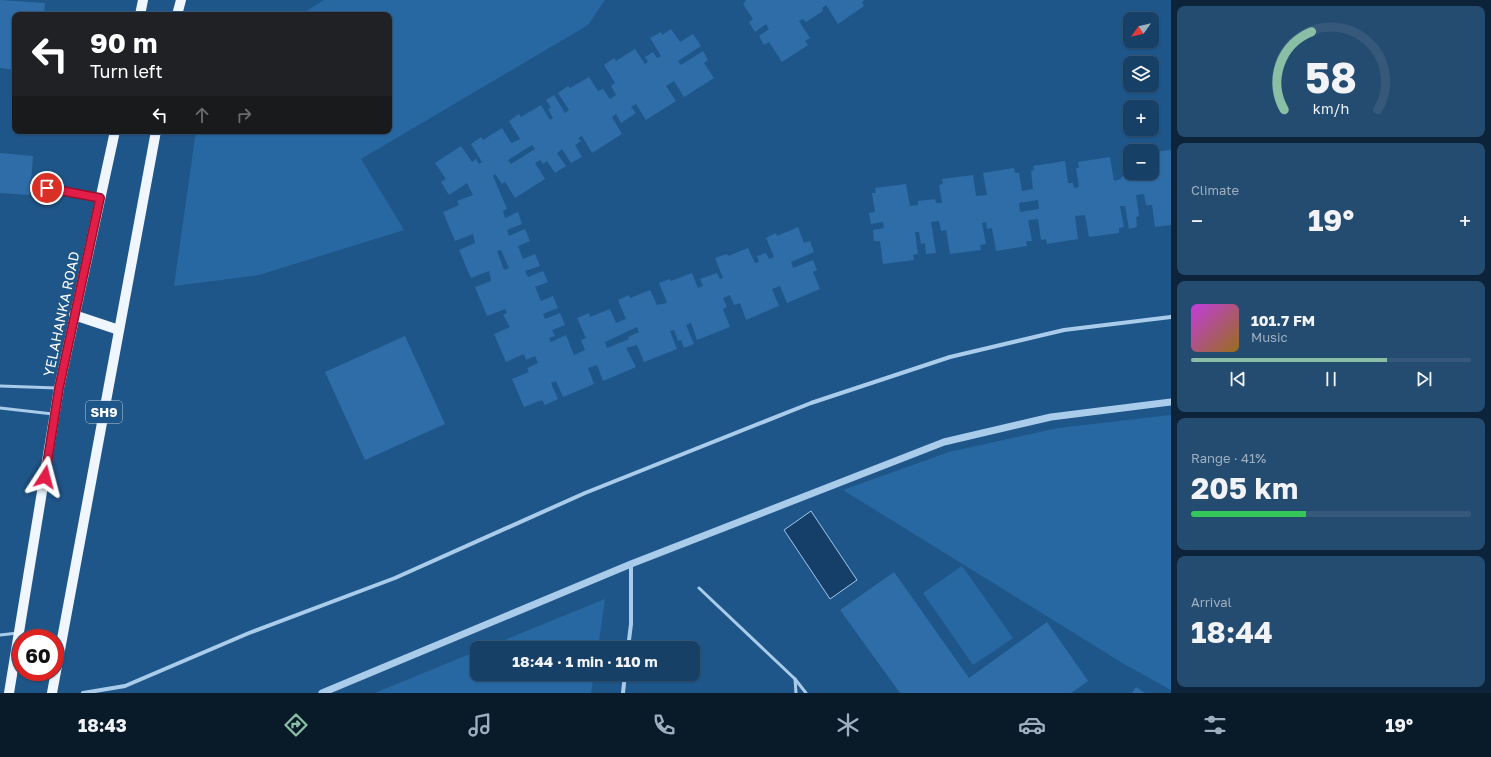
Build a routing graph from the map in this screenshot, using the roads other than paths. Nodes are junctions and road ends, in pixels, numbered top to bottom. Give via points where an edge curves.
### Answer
1 (143, 0) edge
2 (181, 0) edge
3 (141, 12) edge
4 (178, 12) edge
5 (113, 134) edge
6 (155, 134) edge
7 (47, 188) dead end
8 (100, 198) junction
9 (74, 315) junction
10 (1171, 317) edge
11 (119, 330) junction
12 (0, 386) edge
13 (59, 388) junction
14 (1171, 402) edge
15 (0, 408) edge
16 (55, 415) junction
17 (631, 564) junction
18 (699, 588) dead end
19 (19, 629) edge
20 (12, 633) edge
21 (0, 635) edge
22 (629, 641) edge
23 (12, 679) edge
24 (795, 679) junction
25 (624, 681) edge
26 (10, 693) edge
27 (52, 693) edge
28 (83, 693) edge
29 (322, 693) edge
30 (623, 693) edge
31 (796, 693) edge
32 (806, 693) edge

1 - 3 main road
2 - 4 main road
5 - 8 main road, YELAHANKA ROAD
6 - 11 main road, SH9
7 - 8 lane
8 - 9 main road, YELAHANKA ROAD
9 - 11 main road
9 - 13 main road, YELAHANKA ROAD
10 - 28 street via 1064,330 950,357 810,404 585,493 395,578 249,633 125,686
11 - 27 main road, SH9
12 - 13 lane
13 - 16 main road, YELAHANKA ROAD
14 - 17 street via 1051,417 944,442
15 - 16 lane
16 - 19 main road, YELAHANKA ROAD
17 - 22 street
17 - 29 street
18 - 24 lane
20 - 21 lane
23 - 26 main road, YELAHANKA ROAD
24 - 31 lane
24 - 32 lane
25 - 30 street

